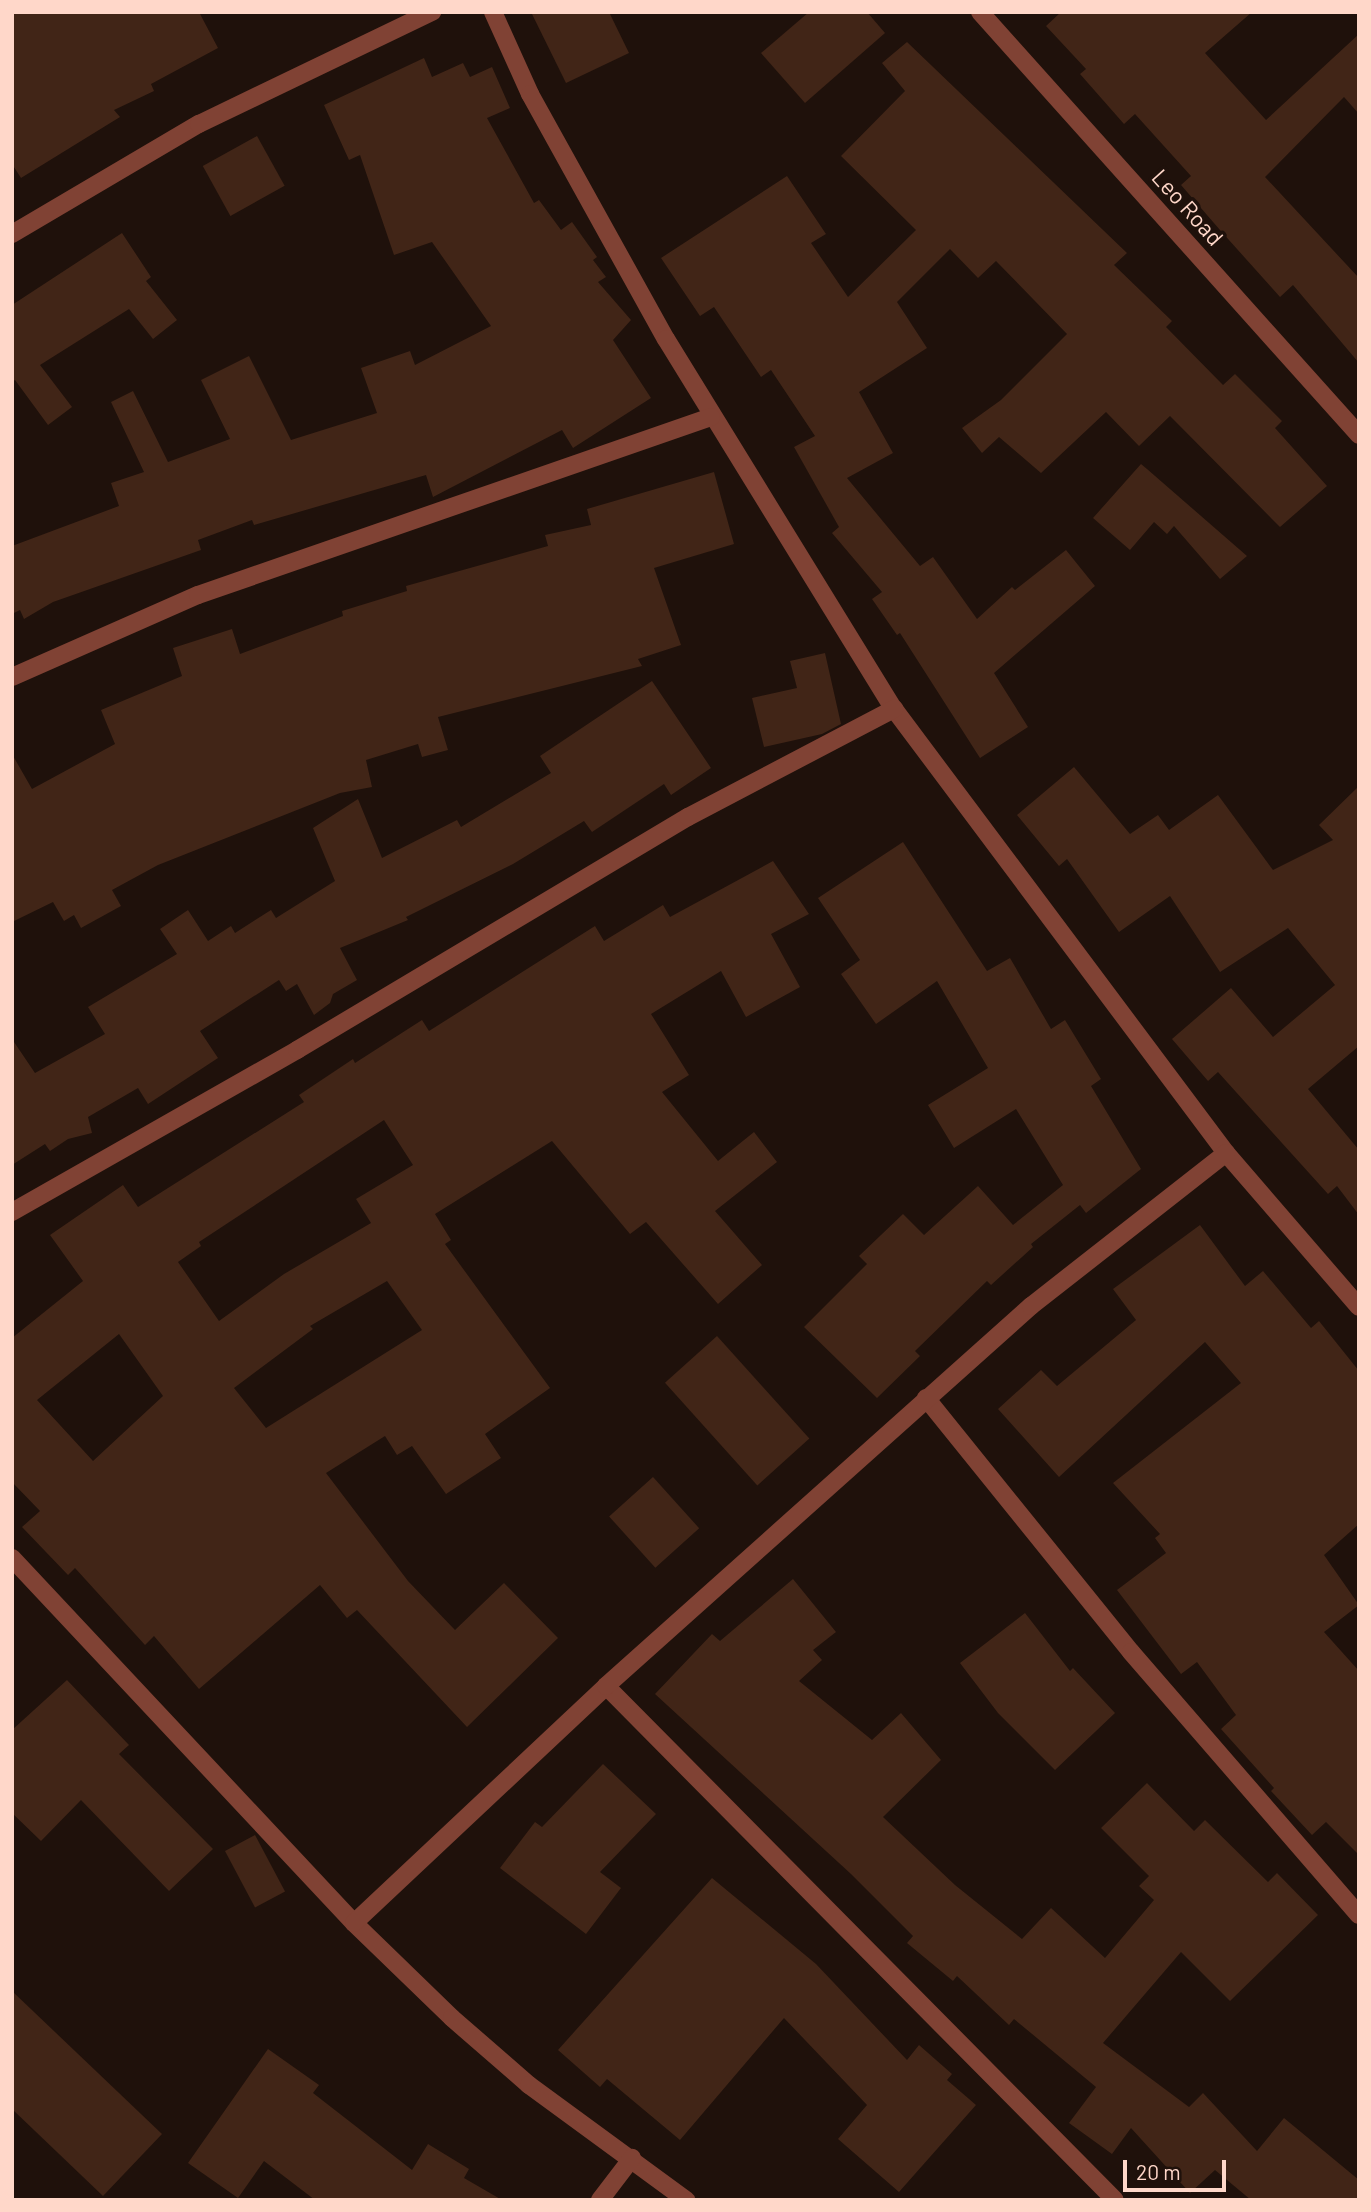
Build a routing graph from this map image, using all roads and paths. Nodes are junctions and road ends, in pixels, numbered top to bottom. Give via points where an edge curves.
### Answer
1 (432, 12) edge
2 (493, 12) edge
3 (980, 12) edge
4 (12, 234) edge
5 (711, 416) junction
6 (1359, 435) edge
7 (12, 677) edge
8 (894, 709) junction
9 (1226, 1153) junction
10 (12, 1212) edge
11 (1359, 1307) edge
12 (926, 1398) junction
13 (12, 1558) edge
14 (606, 1686) junction
15 (1359, 1916) edge
16 (354, 1923) junction
17 (632, 2158) junction
18 (600, 2200) edge
19 (686, 2200) edge
20 (1115, 2200) edge

1 - 4 street via 211,118
2 - 5 street via 530,94
3 - 6 street, Leo Road
5 - 7 street via 198,595
5 - 8 street
8 - 9 street
8 - 10 street via 688,817 297,1050
9 - 11 street
9 - 12 street via 1031,1306
12 - 14 street
12 - 15 street via 1131,1652
13 - 16 street
14 - 16 street
14 - 20 street
16 - 17 street via 529,2085
17 - 18 street
17 - 19 street

